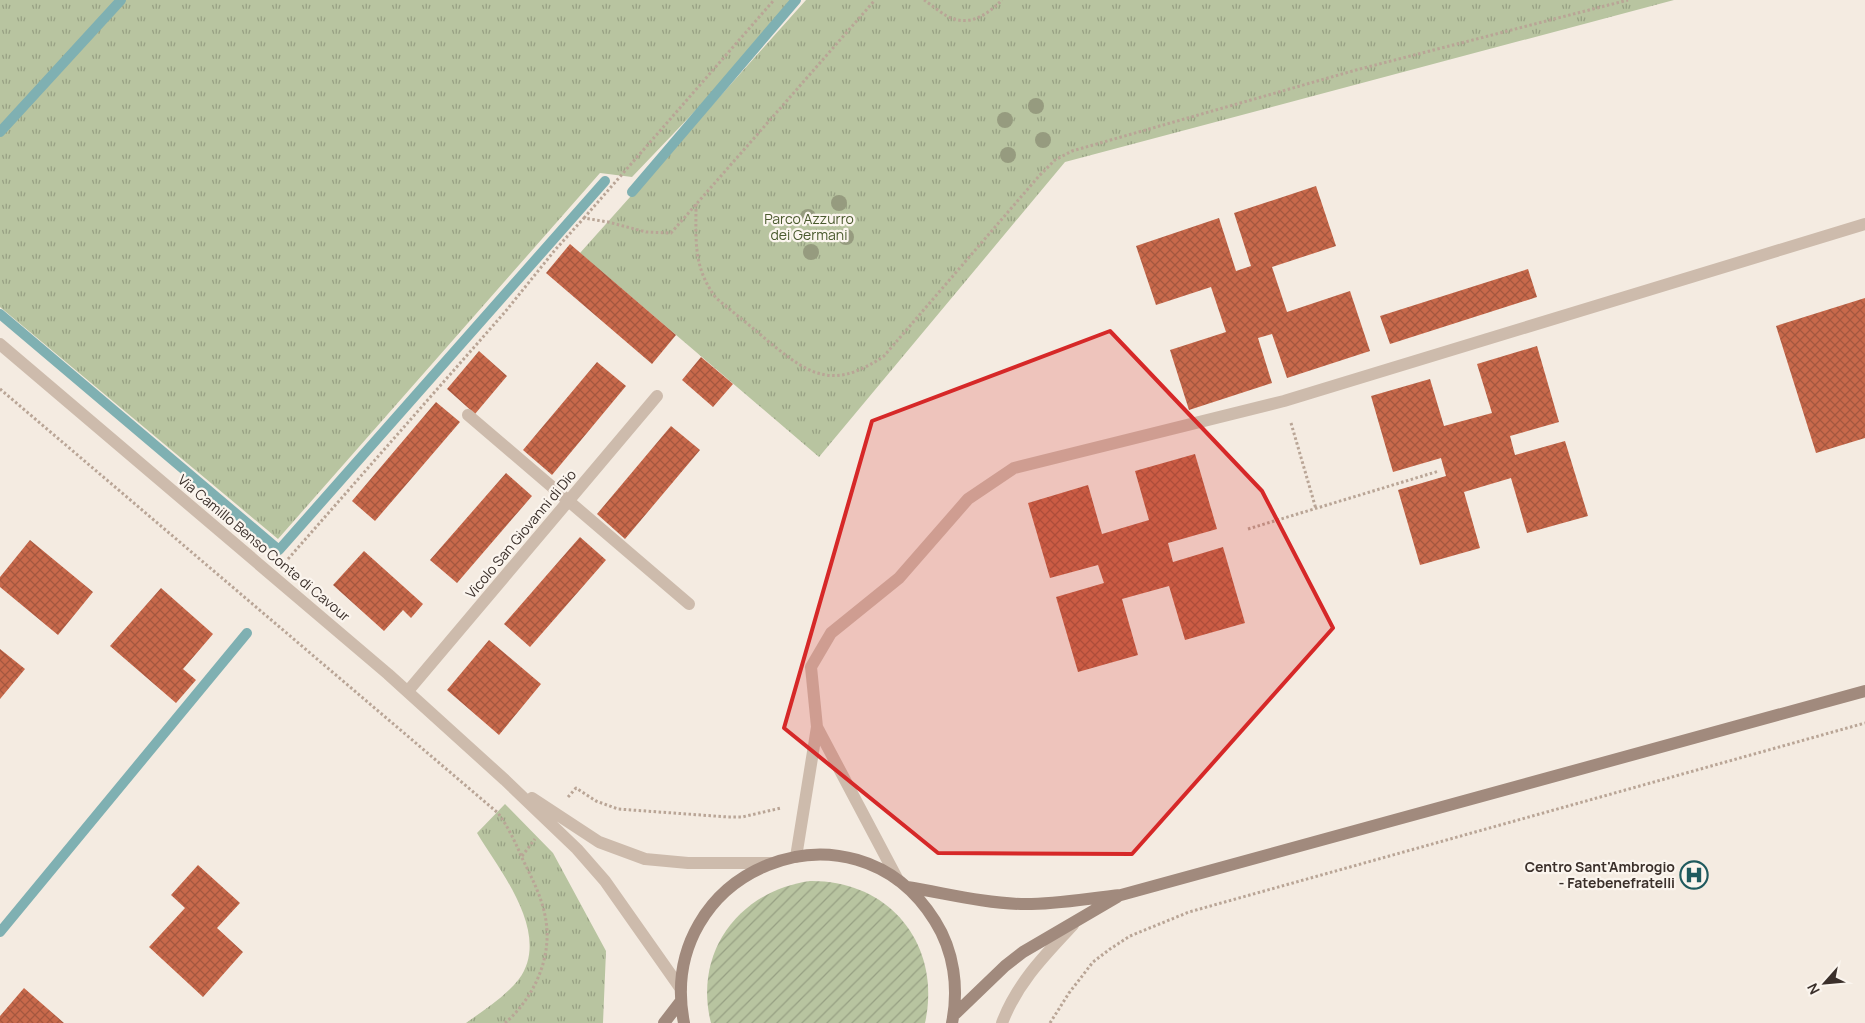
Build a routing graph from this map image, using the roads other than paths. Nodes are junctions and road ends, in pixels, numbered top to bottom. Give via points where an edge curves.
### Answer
1 (1865, 224) edge
2 (0, 344) edge
3 (657, 396) dead end
4 (468, 415) dead end
5 (569, 501) junction
6 (689, 604) dead end
7 (408, 691) junction
8 (1865, 691) edge
9 (817, 727) junction
10 (552, 818) junction
11 (796, 856) junction
12 (771, 863) junction
13 (902, 884) junction
14 (1121, 895) junction
15 (1076, 922) junction
16 (681, 995) junction
17 (953, 1019) edge
18 (664, 1023) edge
19 (684, 1023) edge
20 (1002, 1023) edge

1 - 9 street via 1284,401 1014,468 968,499 899,578 831,633 811,667
2 - 7 street, Via Camillo Benso Conte di Cavour
3 - 5 street, Vicolo San Giovanni di Dio
4 - 5 street
5 - 6 street
5 - 7 street, Vicolo San Giovanni di Dio
7 - 10 street, Via Camillo Benso Conte di Cavour via 505,780
8 - 14 main road
9 - 11 street
9 - 13 street
10 - 12 street, Via Camillo Benso Conte di Cavour via 599,842 645,859 688,863
10 - 16 street, Via Camillo Benso Conte di Cavour via 605,881
11 - 12 main road
11 - 13 main road via 849,858 866,863
12 - 16 main road via 740,879 707,912 694,932 686,954
13 - 14 main road via 984,901 1021,904
13 - 17 main road via 930,914 947,945 955,979
14 - 15 main road
15 - 17 main road via 1042,940 1005,966
15 - 20 street via 1029,973
16 - 18 main road
16 - 19 main road

